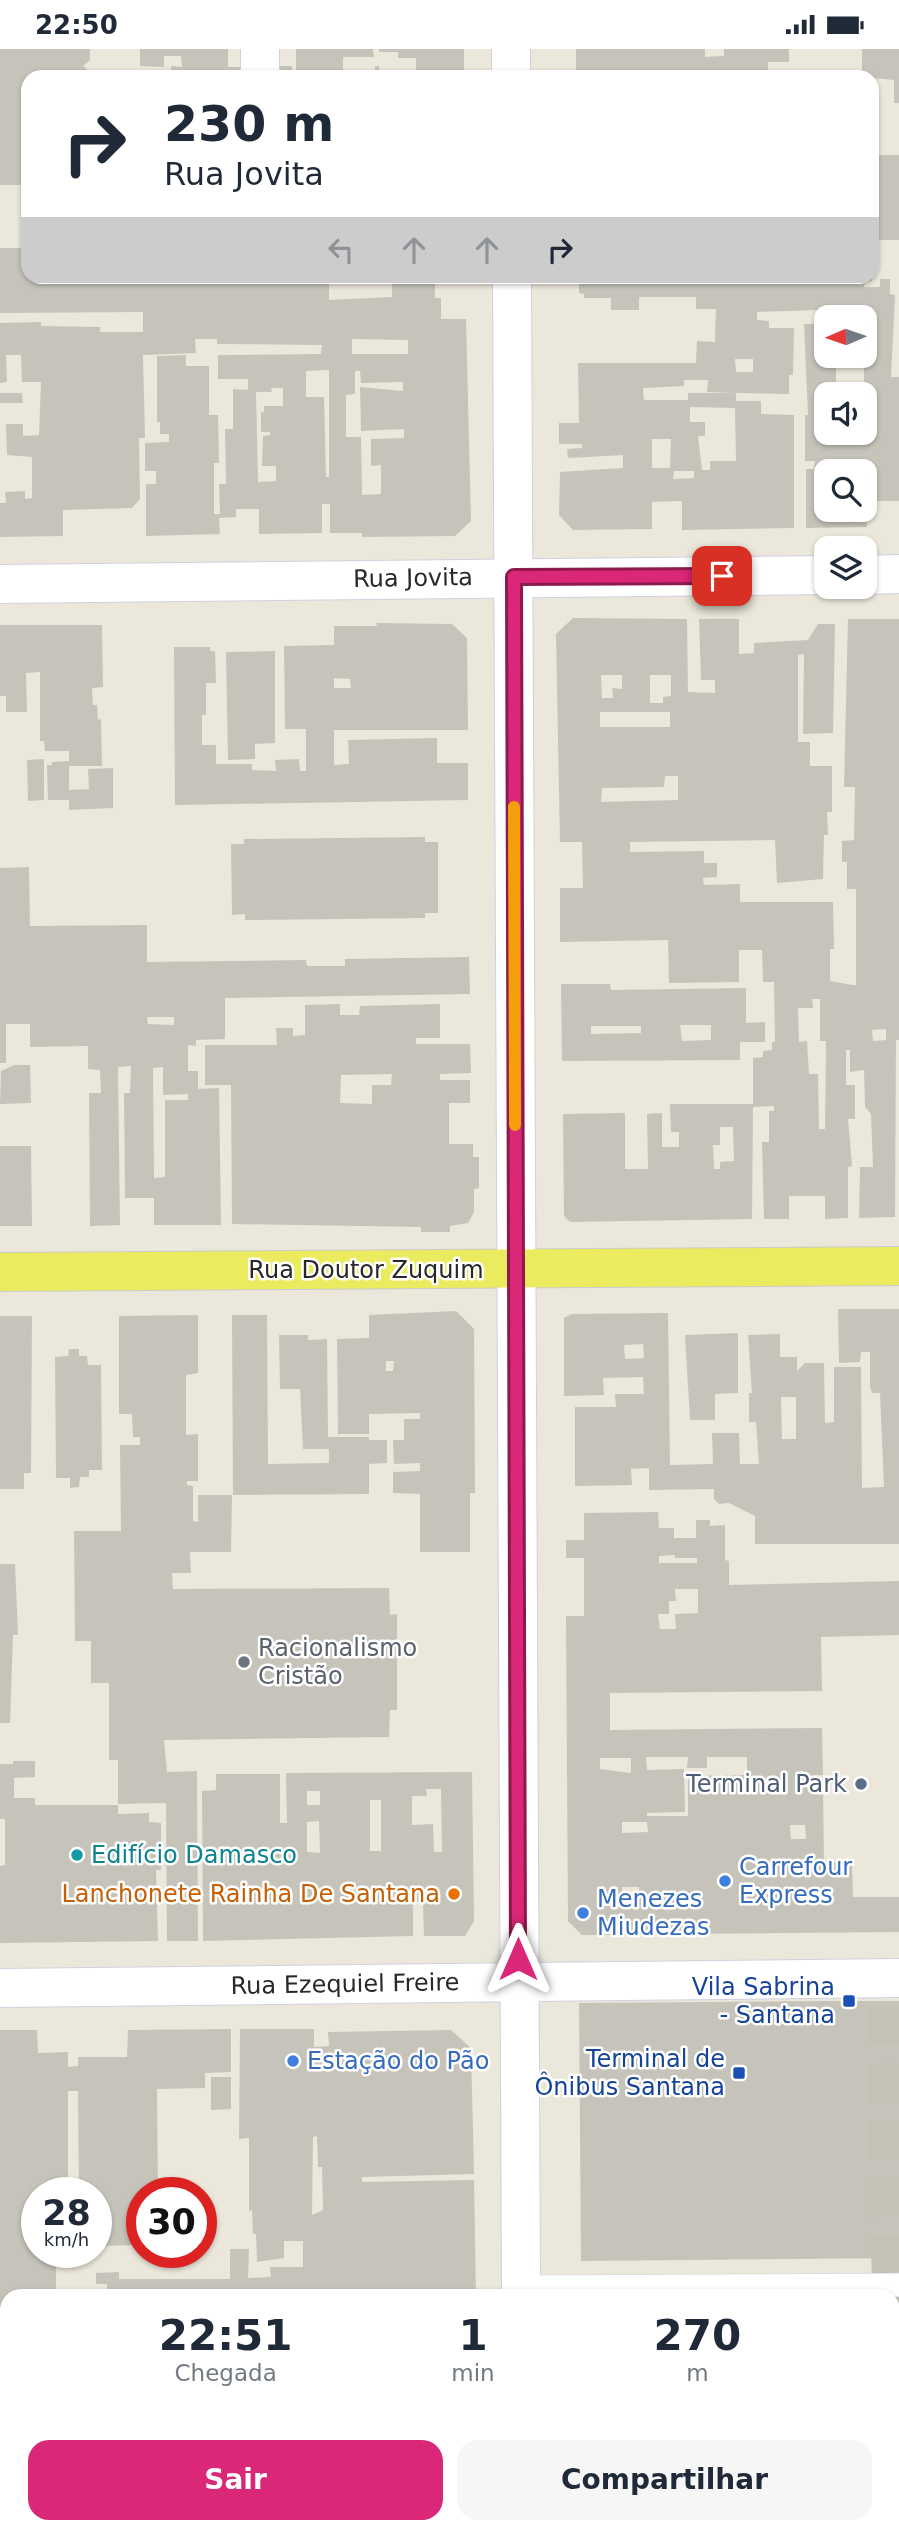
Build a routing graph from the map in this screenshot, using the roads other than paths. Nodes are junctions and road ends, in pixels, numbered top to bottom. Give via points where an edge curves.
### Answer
1 (511, 49) edge
2 (511, 70) edge
3 (512, 284) edge
4 (899, 574) edge
5 (814, 575) edge
6 (877, 575) edge
7 (514, 577) junction
8 (0, 584) edge
9 (899, 1266) edge
10 (516, 1269) junction
11 (0, 1272) edge
12 (899, 1978) edge
13 (518, 1981) junction
14 (0, 1988) edge
15 (899, 2285) edge
16 (521, 2289) edge
17 (647, 2289) edge

1 - 2 street
3 - 7 street
4 - 6 street
5 - 7 street, Rua Jovita
7 - 8 street, Rua Jovita
7 - 10 street
9 - 10 main road, Rua Doutor Zuquim
10 - 11 main road, Rua Doutor Zuquim
10 - 13 street
12 - 13 street, Rua Ezequiel Freire
13 - 14 street, Rua Ezequiel Freire
13 - 16 street
15 - 17 lane

